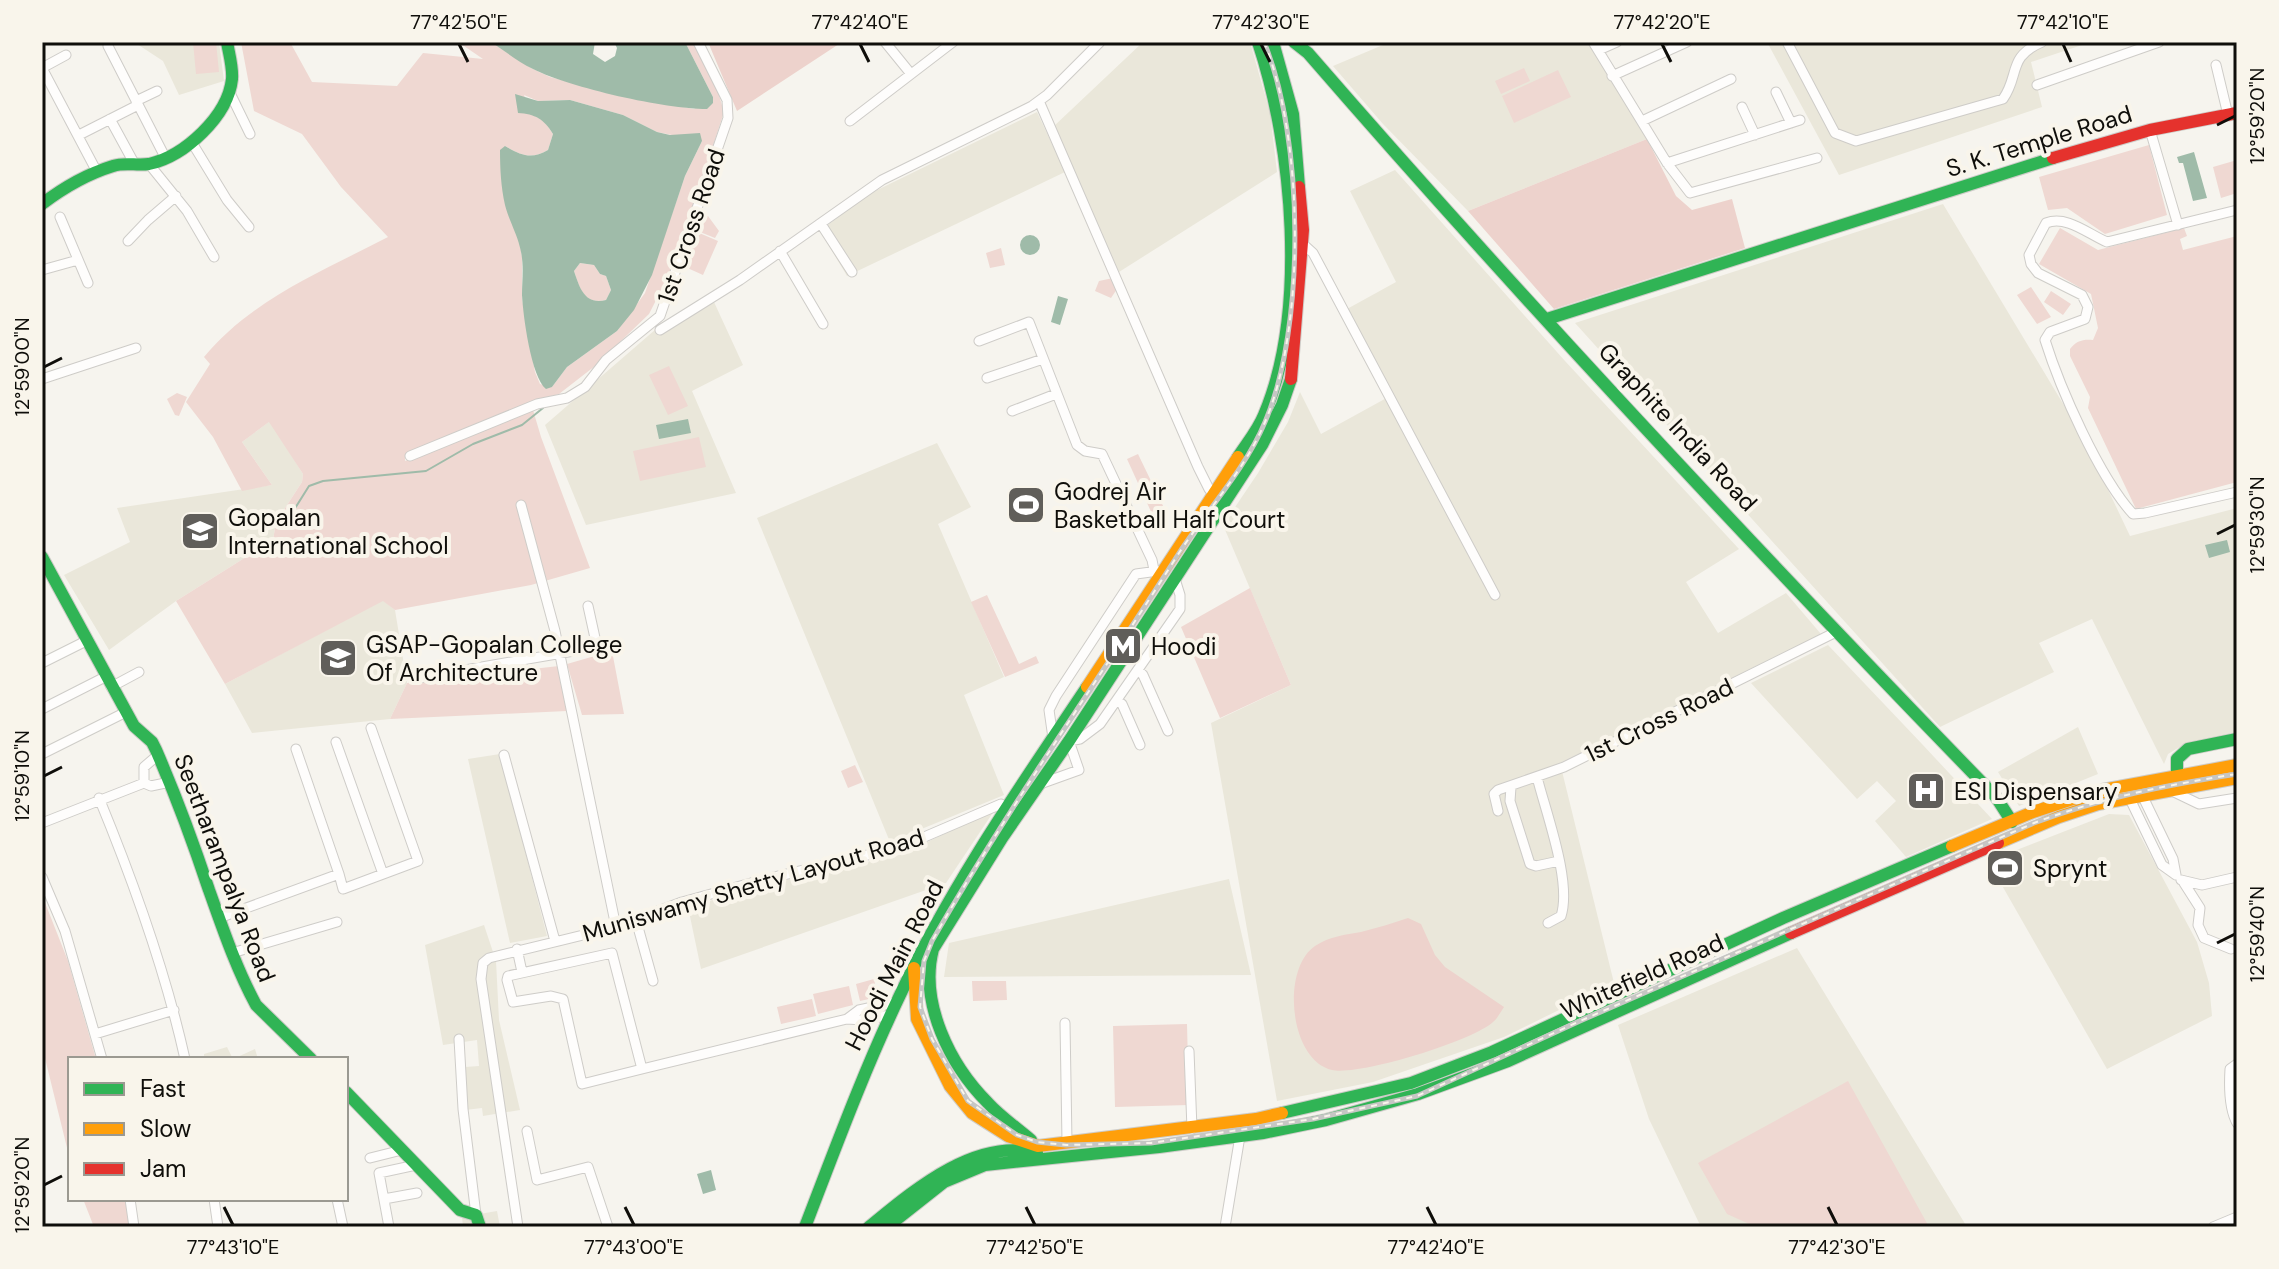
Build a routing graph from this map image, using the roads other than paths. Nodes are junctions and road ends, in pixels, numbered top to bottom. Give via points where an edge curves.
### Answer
1 (227, 42) edge
2 (698, 42) edge
3 (885, 42) edge
4 (953, 42) edge
5 (1100, 42) edge
6 (1273, 42) edge
7 (1617, 42) edge
8 (1687, 42) edge
9 (1787, 42) edge
10 (2042, 42) edge
11 (2159, 42) edge
12 (1295, 43) edge
13 (1259, 45) edge
14 (108, 46) dead end
15 (1596, 46) edge
16 (66, 55) dead end
17 (2216, 65) dead end
18 (42, 68) edge
19 (911, 74) junction
20 (1612, 76) junction
21 (1731, 79) dead end
22 (2037, 85) dead end
23 (157, 91) dead end
24 (229, 91) junction
25 (1776, 92) dead end
26 (1039, 101) junction
27 (137, 103) junction
28 (1742, 107) dead end
29 (2233, 114) edge
30 (110, 119) junction
31 (850, 121) dead end
32 (1642, 121) junction
33 (2150, 130) junction
34 (250, 134) dead end
35 (79, 135) junction
36 (1755, 135) junction
37 (191, 141) junction
38 (165, 157) junction
39 (1817, 158) dead end
40 (134, 163) junction
41 (1667, 163) junction
42 (149, 164) junction
43 (97, 172) junction
44 (176, 196) junction
45 (42, 204) edge
46 (2237, 210) edge
47 (60, 217) dead end
48 (821, 224) junction
49 (2178, 225) junction
50 (249, 227) dead end
51 (128, 241) dead end
52 (1302, 243) junction
53 (780, 251) junction
54 (214, 257) dead end
55 (78, 260) junction
56 (42, 270) edge
57 (852, 272) dead end
58 (88, 283) dead end
59 (1549, 321) junction
60 (823, 324) dead end
61 (660, 330) dead end
62 (979, 341) dead end
63 (136, 348) dead end
64 (1043, 359) junction
65 (987, 378) dead end
66 (42, 379) edge
67 (1056, 394) junction
68 (1012, 411) dead end
69 (410, 456) dead end
70 (2237, 492) edge
71 (1215, 495) junction
72 (521, 505) dead end
73 (42, 557) edge
74 (1165, 573) junction
75 (1495, 595) dead end
76 (588, 606) dead end
77 (1836, 632) junction
78 (86, 641) junction
79 (611, 643) dead end
80 (597, 647) junction
81 (560, 654) junction
82 (42, 663) edge
83 (1138, 670) junction
84 (139, 672) dead end
85 (413, 679) dead end
86 (108, 682) junction
87 (1117, 701) junction
88 (42, 709) edge
89 (126, 712) junction
90 (371, 728) dead end
91 (1168, 731) dead end
92 (1053, 738) junction
93 (2237, 739) edge
94 (1069, 741) junction
95 (336, 742) dead end
96 (1140, 745) dead end
97 (296, 749) dead end
98 (42, 754) edge
99 (158, 755) junction
100 (504, 755) dead end
101 (2237, 765) edge
102 (2177, 775) junction
103 (1537, 777) junction
104 (2237, 778) edge
105 (170, 782) junction
106 (144, 783) junction
107 (1038, 785) junction
108 (1511, 787) junction
109 (2170, 790) junction
110 (2136, 796) junction
111 (99, 798) junction
112 (2237, 798) edge
113 (2069, 807) junction
114 (1006, 808) junction
115 (1498, 811) dead end
116 (2012, 822) junction
117 (42, 823) edge
118 (1559, 861) junction
119 (339, 874) junction
120 (383, 874) junction
121 (42, 877) edge
122 (2237, 877) edge
123 (2180, 879) junction
124 (2225, 881) junction
125 (2237, 887) edge
126 (954, 903) junction
127 (219, 918) junction
128 (636, 920) junction
129 (337, 922) dead end
130 (1548, 923) dead end
131 (616, 927) junction
132 (555, 941) junction
133 (517, 949) junction
134 (2231, 949) dead end
135 (232, 953) junction
136 (522, 972) junction
137 (912, 977) junction
138 (653, 981) dead end
139 (896, 1002) junction
140 (174, 1010) junction
141 (890, 1015) junction
142 (847, 1019) junction
143 (1065, 1023) dead end
144 (95, 1034) junction
145 (459, 1039) dead end
146 (1189, 1051) dead end
147 (101, 1057) edge
148 (185, 1057) edge
149 (307, 1057) edge
150 (2237, 1064) edge
151 (642, 1069) junction
152 (348, 1094) edge
153 (858, 1102) junction
154 (2237, 1123) edge
155 (1192, 1129) junction
156 (527, 1131) dead end
157 (1240, 1136) junction
158 (1067, 1142) junction
159 (1038, 1146) junction
160 (402, 1150) junction
161 (370, 1158) dead end
162 (1050, 1158) junction
163 (416, 1165) junction
164 (417, 1193) dead end
165 (384, 1199) junction
166 (130, 1201) edge
167 (214, 1201) edge
168 (337, 1201) edge
169 (2236, 1218) edge
170 (478, 1221) edge
171 (814, 1225) edge
172 (134, 1227) edge
173 (218, 1227) edge
174 (343, 1227) edge
175 (389, 1227) edge
176 (518, 1227) edge
177 (608, 1227) edge
178 (869, 1227) edge
179 (887, 1227) edge
180 (1225, 1227) edge
181 (2213, 1227) edge

1 - 24 main road
2 - 69 street, 1st Cross Road via 727,100 728,118 660,316 567,398 537,404
3 - 19 street
4 - 19 street
5 - 26 street
6 - 52 main road, Hoodi Main Road via 1293,114
7 - 15 street
8 - 20 street
9 - 10 street via 1835,133 1856,141 2003,99 2015,64
11 - 22 street
12 - 59 main road, Graphite India Road
13 - 71 main road, Hoodi Main Road via 1284,159 1290,245 1284,340 1263,418
14 - 27 street
15 - 20 street
16 - 18 street
17 - 29 street
18 - 35 street
19 - 31 street
20 - 32 street
21 - 32 street
23 - 27 street
24 - 34 street
24 - 37 main road via 208,126
25 - 36 street via 1795,122
26 - 48 street via 882,180
26 - 71 street via 1198,467
27 - 30 street
27 - 38 street
28 - 36 street
29 - 33 main road, S. K. Temple Road
30 - 35 street
30 - 40 street
32 - 41 street
33 - 49 street
33 - 59 main road, S. K. Temple Road via 1850,220
35 - 43 street
36 - 41 street
37 - 38 main road
37 - 50 street
38 - 42 main road
39 - 41 street via 1690,193
40 - 42 main road
40 - 43 main road
42 - 44 street
43 - 45 main road
44 - 51 street
44 - 54 street
46 - 49 street
47 - 55 street
48 - 53 street
48 - 57 street
49 - 70 street via 2107,242 2065,221 2046,223 2029,255 2031,264 2038,273 2082,295 2088,307 2085,319 2050,332 2045,340 2091,448 2133,514
52 - 74 main road, Hoodi Main Road via 1294,362 1273,427
52 - 75 street via 1313,253
53 - 60 street
53 - 61 street
55 - 56 street
55 - 58 street
59 - 77 main road, Graphite India Road
62 - 64 street via 1029,322
63 - 66 street
64 - 65 street
64 - 67 street
67 - 68 street
67 - 74 street via 1077,445 1102,454 1152,560
71 - 74 main road, Hoodi Main Road
72 - 81 street
73 - 78 main road, Seetharampalya Road
74 - 83 street, Hoodi Main Road via 1180,595 1180,609
74 - 92 main road, Hoodi Main Road
74 - 92 street, Hoodi Main Road via 1136,574 1056,696 1049,710
74 - 94 main road, Hoodi Main Road
76 - 80 street
77 - 103 street, 1st Cross Road
77 - 116 main road, Graphite India Road via 1996,797
78 - 82 street
78 - 86 main road, Seetharampalya Road
79 - 80 street
80 - 81 street
81 - 85 street
81 - 131 street
83 - 87 street, Hoodi Main Road
83 - 91 street
84 - 86 street
86 - 88 street
86 - 89 main road, Seetharampalya Road
87 - 94 street, Hoodi Main Road via 1092,732
87 - 96 street
89 - 98 street
89 - 99 main road, Seetharampalya Road
90 - 120 street via 418,861
92 - 114 main road, Hoodi Main Road
93 - 102 main road via 2188,749 2177,759
94 - 107 main road, Hoodi Main Road
94 - 107 street via 1079,770
95 - 120 street
97 - 119 street
99 - 105 main road, Seetharampalya Road
99 - 106 street via 144,767
100 - 132 street
101 - 102 main road, Whitefield Road
102 - 113 main road, Whitefield Road via 2097,791
103 - 108 street, 1st Cross Road
103 - 118 street
104 - 109 main road, Whitefield Road
105 - 106 street
105 - 127 main road, Seetharampalya Road
106 - 111 street
107 - 126 main road, Hoodi Main Road
108 - 115 street via 1494,794
108 - 118 street via 1510,801 1530,864
109 - 110 main road, Whitefield Road
109 - 112 street via 2199,804
110 - 113 main road, Whitefield Road
110 - 123 street
111 - 117 street
111 - 140 street via 129,870
113 - 116 main road, Whitefield Road via 2033,812
113 - 157 main road, Whitefield Road via 1477,1074 1374,1107
114 - 126 main road, Hoodi Main Road
114 - 128 street, Muniswamy Shetty Layout Road via 1001,804 901,847 703,896
116 - 155 main road, Whitefield Road via 1425,1079 1317,1107
118 - 130 street via 1565,904 1561,916
119 - 120 street via 343,889
119 - 127 street
121 - 144 street via 65,931
122 - 124 street
123 - 124 street via 2202,885
123 - 134 street via 2200,908 2198,925 2204,938
124 - 125 street
126 - 137 main road, Hoodi Main Road
126 - 159 main road, Hoodi Main Road via 927,965 935,1014 982,1098
127 - 135 main road, Seetharampalya Road
128 - 131 street, Muniswamy Shetty Layout Road
128 - 138 street
129 - 135 street
131 - 132 street, Muniswamy Shetty Layout Road
132 - 133 street, Muniswamy Shetty Layout Road
133 - 136 street
133 - 176 street, Muniswamy Shetty Layout Road via 483,963 481,979
135 - 149 main road, Seetharampalya Road via 253,1000
136 - 151 street via 612,953
136 - 151 street via 507,980 513,1002 563,999 581,1083
137 - 139 main road, Hoodi Main Road
137 - 153 main road, Hoodi Main Road
137 - 159 main road via 917,1019 950,1086 972,1113 1008,1136
139 - 141 main road, Hoodi Main Road
139 - 142 street via 859,1010
140 - 144 street
140 - 148 street
141 - 142 street
141 - 153 main road, Hoodi Main Road
142 - 151 street
143 - 158 street
144 - 147 street
145 - 170 street
146 - 155 street
150 - 154 street via 2230,1069 2229,1081
152 - 160 main road
153 - 171 main road, Hoodi Main Road
155 - 158 main road, Whitefield Road
156 - 177 street via 537,1180 588,1167
157 - 162 main road, Whitefield Road
157 - 180 street
158 - 159 main road, Whitefield Road
160 - 161 street
160 - 163 main road
162 - 178 main road, Whitefield Road via 1029,1150 967,1159 932,1177
162 - 179 main road, Whitefield Road via 965,1172
163 - 165 street via 379,1173
163 - 170 main road
164 - 165 street
165 - 175 street
166 - 172 street
167 - 173 street
168 - 174 street
169 - 181 street

